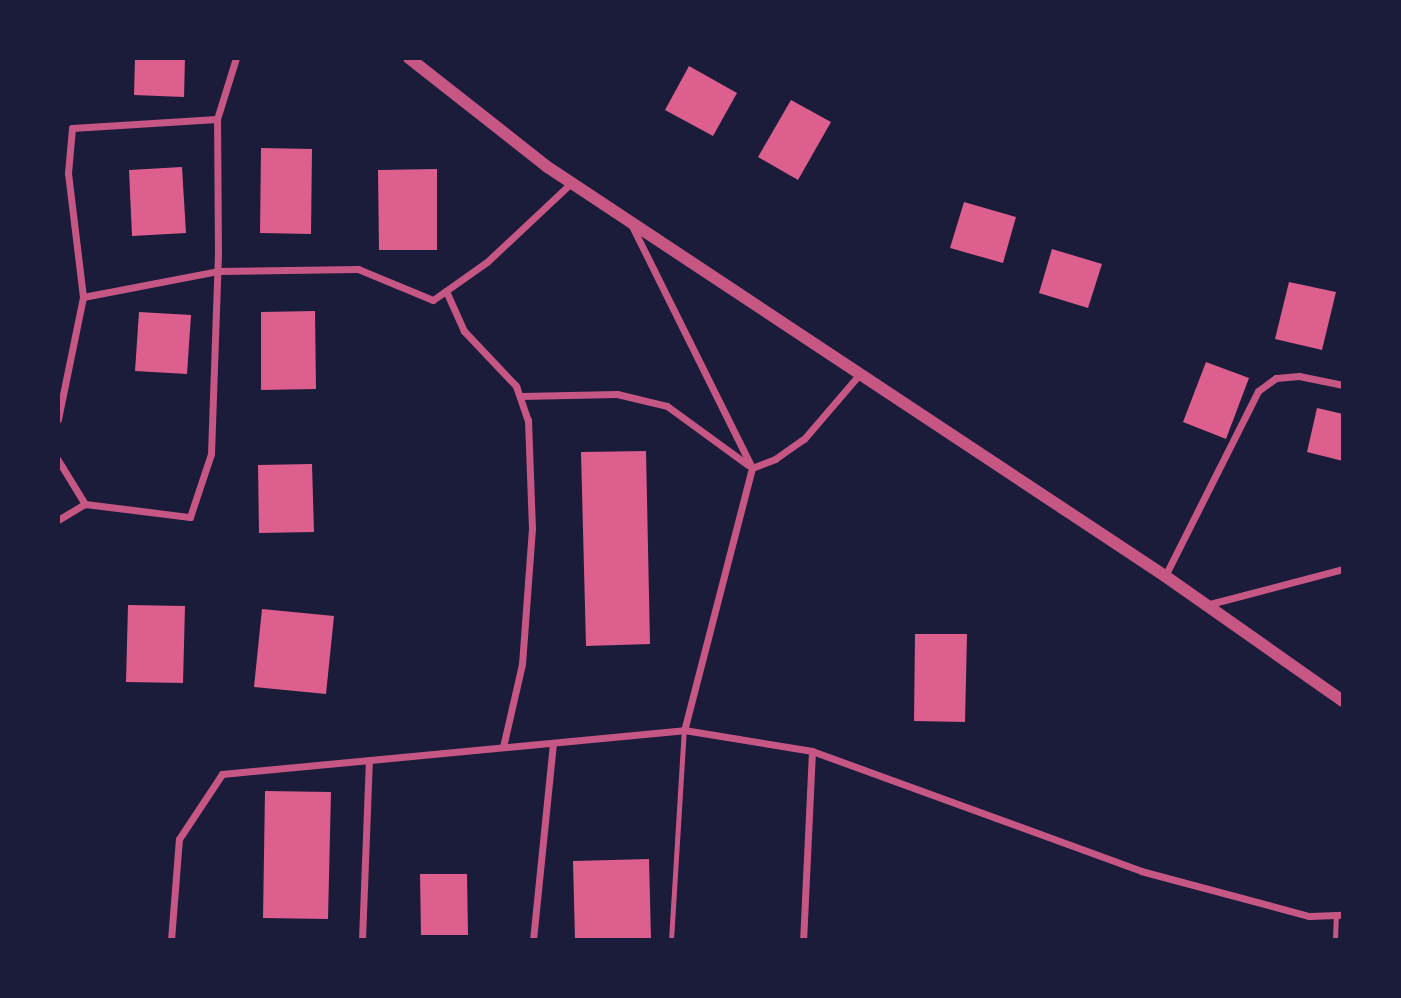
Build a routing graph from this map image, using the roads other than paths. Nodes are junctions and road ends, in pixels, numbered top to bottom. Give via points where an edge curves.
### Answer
1 (236, 58) edge
2 (409, 58) edge
3 (217, 119) junction
4 (571, 183) junction
5 (631, 223) junction
6 (218, 271) junction
7 (446, 291) junction
8 (83, 297) junction
9 (858, 376) junction
10 (1343, 384) edge
11 (521, 396) junction
12 (58, 419) edge
13 (58, 460) edge
14 (752, 468) junction
15 (85, 505) junction
16 (58, 520) edge
17 (1343, 569) edge
18 (1164, 576) junction
19 (1206, 605) junction
20 (1343, 701) edge
21 (684, 730) junction
22 (553, 743) junction
23 (503, 747) junction
24 (812, 751) junction
25 (369, 760) junction
26 (1340, 914) edge
27 (171, 940) edge
28 (362, 940) edge
29 (533, 940) edge
30 (671, 940) edge
31 (803, 940) edge
32 (1335, 940) edge

1 - 3 street
2 - 4 street
3 - 6 street
3 - 8 street via 72,128 68,173
4 - 5 street
4 - 7 street via 488,261
5 - 9 street
5 - 14 street
6 - 7 street via 358,269 433,299
6 - 8 street
6 - 15 street via 211,454 190,517
7 - 11 street via 464,331
8 - 12 street
9 - 14 street via 804,439
9 - 18 street
10 - 18 street via 1299,376 1276,378 1258,391
11 - 14 street via 617,394 667,406
11 - 23 street via 532,455 532,528 522,664
13 - 15 street
14 - 21 street
15 - 16 street
17 - 19 street
18 - 19 street
19 - 20 street
21 - 22 street
21 - 24 street
21 - 30 lane
22 - 23 street
22 - 29 street
23 - 25 street
24 - 26 street via 1141,871 1308,916
24 - 31 street
25 - 27 street via 222,774 179,839
25 - 28 street
26 - 32 lane

